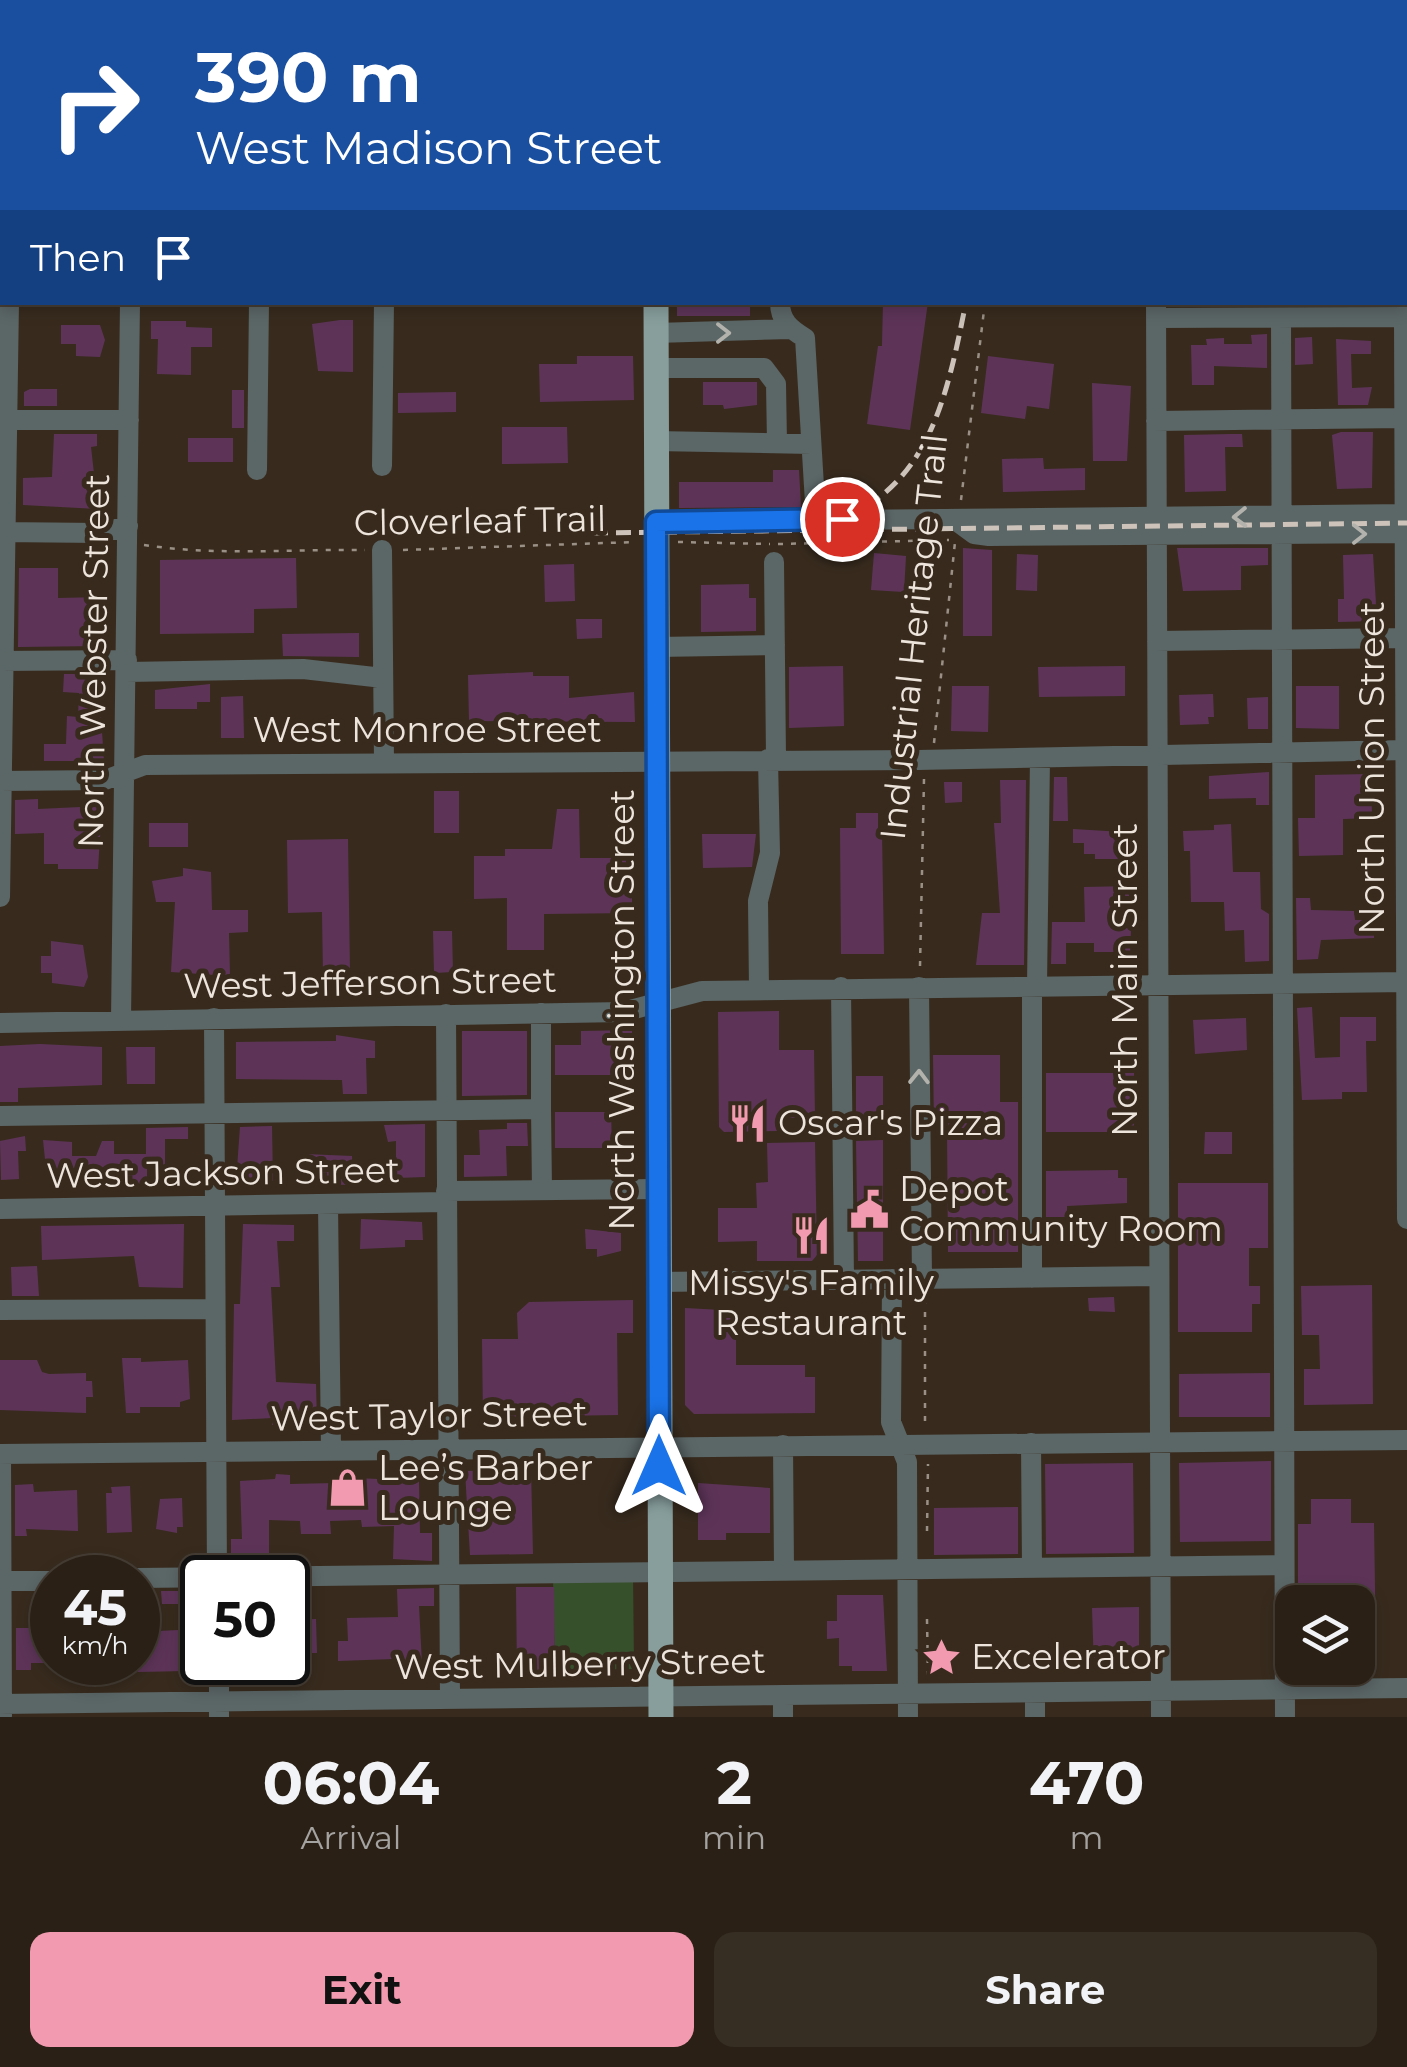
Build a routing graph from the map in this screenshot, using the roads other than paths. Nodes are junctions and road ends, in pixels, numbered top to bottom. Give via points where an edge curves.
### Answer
1 (10, 305) edge
2 (130, 305) edge
3 (258, 305) edge
4 (384, 305) edge
5 (656, 305) edge
6 (780, 305) edge
7 (1156, 310) edge
8 (1406, 317) edge
9 (1281, 318) junction
10 (790, 329) junction
11 (656, 333) junction
12 (656, 368) junction
13 (1404, 418) junction
14 (4, 420) edge
15 (129, 420) junction
16 (1280, 420) junction
17 (1156, 421) junction
18 (656, 440) junction
19 (777, 443) junction
20 (811, 444) junction
21 (382, 466) dead end
22 (257, 470) dead end
23 (816, 519) junction
24 (1406, 523) edge
25 (1282, 525) junction
26 (1156, 527) junction
27 (4, 532) edge
28 (656, 532) junction
29 (128, 536) junction
30 (382, 550) road end
31 (774, 562) dead end
32 (1405, 638) edge
33 (1281, 640) junction
34 (1157, 641) junction
35 (775, 645) junction
36 (657, 647) junction
37 (3, 660) edge
38 (127, 666) junction
39 (383, 678) junction
40 (1406, 750) edge
41 (1281, 756) junction
42 (1157, 757) junction
43 (1040, 758) junction
44 (772, 759) junction
45 (656, 761) junction
46 (384, 762) junction
47 (126, 772) junction
48 (2, 781) edge
49 (0, 897) edge
50 (1406, 982) edge
51 (1283, 984) junction
52 (1035, 986) junction
53 (1158, 986) junction
54 (841, 987) junction
55 (919, 987) junction
56 (760, 989) junction
57 (658, 1003) junction
58 (542, 1012) junction
59 (446, 1014) junction
60 (214, 1018) junction
61 (122, 1020) junction
62 (0, 1023) edge
63 (1406, 1103) edge
64 (541, 1109) junction
65 (446, 1111) junction
66 (214, 1114) junction
67 (0, 1116) edge
68 (658, 1188) junction
69 (542, 1190) junction
70 (446, 1197) junction
71 (328, 1204) junction
72 (215, 1206) junction
73 (0, 1209) edge
74 (1407, 1219) edge
75 (1158, 1276) junction
76 (1032, 1278) junction
77 (922, 1279) junction
78 (844, 1280) junction
79 (892, 1280) junction
80 (658, 1282) junction
81 (214, 1309) junction
82 (0, 1310) edge
83 (1407, 1440) edge
84 (1283, 1441) junction
85 (1158, 1442) junction
86 (901, 1444) junction
87 (1031, 1444) junction
88 (783, 1445) junction
89 (659, 1446) junction
90 (448, 1449) junction
91 (330, 1450) junction
92 (216, 1452) junction
93 (0, 1454) edge
94 (217, 1555) edge
95 (1284, 1565) junction
96 (1160, 1566) junction
97 (1032, 1567) junction
98 (906, 1568) junction
99 (784, 1569) junction
100 (660, 1571) junction
101 (451, 1574) junction
102 (310, 1575) edge
103 (1, 1581) edge
104 (30, 1581) edge
105 (1407, 1688) edge
106 (1285, 1690) junction
107 (1161, 1691) junction
108 (1035, 1692) junction
109 (908, 1694) junction
110 (783, 1695) junction
111 (446, 1705) edge
112 (661, 1706) edge
113 (1, 1708) edge
114 (336, 1708) edge
115 (219, 1709) edge
116 (784, 1717) edge
117 (908, 1717) edge
118 (1036, 1717) edge
119 (1161, 1717) edge
120 (1285, 1717) edge

1 - 14 street
2 - 15 street, North Webster Street
3 - 22 street
4 - 21 street
5 - 11 main road, North Washington Street
6 - 10 street
7 - 9 street
7 - 17 street, North Main Street
8 - 9 street
8 - 13 street, North Union Street
9 - 16 street
11 -> 10 street
10 - 20 street via 806,338
11 - 12 main road, North Washington Street
12 - 18 main road, North Washington Street
12 - 19 street via 764,368 776,384
13 - 16 street
13 - 24 street, North Union Street
14 - 15 street
14 - 27 street
15 - 29 street, North Webster Street
16 - 17 street
16 - 25 street
17 - 26 street, North Main Street
18 - 19 street
18 - 28 main road, North Washington Street
19 - 20 street
20 - 23 street
23 - 26 street via 955,524 984,536
23 - 28 street
24 - 25 street
24 - 32 street, North Union Street
25 - 26 street
25 - 33 street
26 - 34 street, North Main Street
27 - 29 street
27 - 37 street
28 - 36 main road, North Washington Street
29 - 38 street, North Webster Street
30 - 39 street
31 - 35 street
32 - 33 street
32 - 40 street, North Union Street
33 - 34 street
33 - 41 street
34 - 42 street, North Main Street
35 - 36 street
35 - 44 street
36 - 45 main road, North Washington Street
37 - 38 street
37 - 48 street
38 - 39 street via 304,669
38 - 47 street, North Webster Street
39 - 46 street
40 - 41 street, West Monroe Street
40 - 50 street, North Union Street
41 - 42 street, West Monroe Street
41 - 51 street
42 - 43 street, West Monroe Street
42 - 53 street, North Main Street
43 - 44 street, West Monroe Street
43 - 52 street
44 - 45 street, West Monroe Street
44 - 56 street via 770,853 758,901
45 - 46 street, West Monroe Street
45 - 57 main road, North Washington Street
46 - 47 street, West Monroe Street via 146,765
47 - 48 street, West Monroe Street via 104,780
47 - 61 street, North Webster Street
48 - 49 street
50 - 51 street, West Jefferson Street
50 - 63 street, North Union Street
51 - 53 street, West Jefferson Street
51 - 84 street
52 - 53 street, West Jefferson Street
52 - 55 street, West Jefferson Street
52 - 76 street
53 - 75 street, North Main Street
54 - 55 street, West Jefferson Street
54 - 56 street, West Jefferson Street
54 - 78 street
77 -> 55 street
56 - 57 street, West Jefferson Street via 683,993
57 - 58 street, West Jefferson Street via 623,1012
57 - 68 main road, North Washington Street
58 - 59 street, West Jefferson Street
58 - 64 street
59 - 60 street, West Jefferson Street
59 - 65 street
60 - 61 street, West Jefferson Street
60 - 66 street
61 - 62 street, West Jefferson Street
63 - 74 street, North Union Street
64 - 65 street
64 - 69 street
65 - 66 street
65 - 70 street
66 - 67 street
66 - 72 street
68 - 69 street, West Jackson Street
68 - 80 main road, North Washington Street
69 - 70 street, West Jackson Street
70 - 71 street, West Jackson Street
70 - 90 street
71 - 72 street, West Jackson Street
71 - 91 street
72 - 73 street, West Jackson Street
72 - 81 street
75 - 76 street
75 - 85 street, North Main Street
76 - 77 street
77 - 79 street
78 - 79 street
78 - 80 street
79 - 86 street via 891,1422
80 - 89 main road, North Washington Street
81 - 82 street
81 - 92 street
83 - 84 street, West Taylor Street
84 - 85 street, West Taylor Street
84 - 95 street
85 - 87 street, West Taylor Street
85 - 96 street, North Main Street
86 - 87 street, West Taylor Street
86 - 88 street, West Taylor Street
86 - 98 street via 907,1462
87 - 97 street
88 - 89 street, West Taylor Street
88 - 99 street
89 - 90 street, West Taylor Street
89 - 100 main road, North Washington Street
90 - 91 street, West Taylor Street
90 - 101 street
91 - 92 street, West Taylor Street
92 - 93 street, West Taylor Street
92 - 94 street
93 - 103 street
95 - 96 street
95 - 106 street
96 - 97 street
96 - 107 street, North Main Street
97 - 98 street
98 - 99 street
98 - 109 street
99 - 100 street
100 - 101 street
100 - 112 main road, North Washington Street
101 - 102 street
101 - 111 street
103 - 104 street
103 - 113 street
105 - 106 street, West Mulberry Street
106 - 107 street, West Mulberry Street
106 - 120 street
107 - 108 street, West Mulberry Street
107 - 119 street, North Main Street
108 - 109 street, West Mulberry Street
108 - 118 street
109 - 110 street, West Mulberry Street
109 - 117 street
110 - 112 street, West Mulberry Street
110 - 116 street
111 - 112 street, West Mulberry Street
111 - 114 street, West Mulberry Street
113 - 115 street, West Mulberry Street
114 - 115 street, West Mulberry Street

